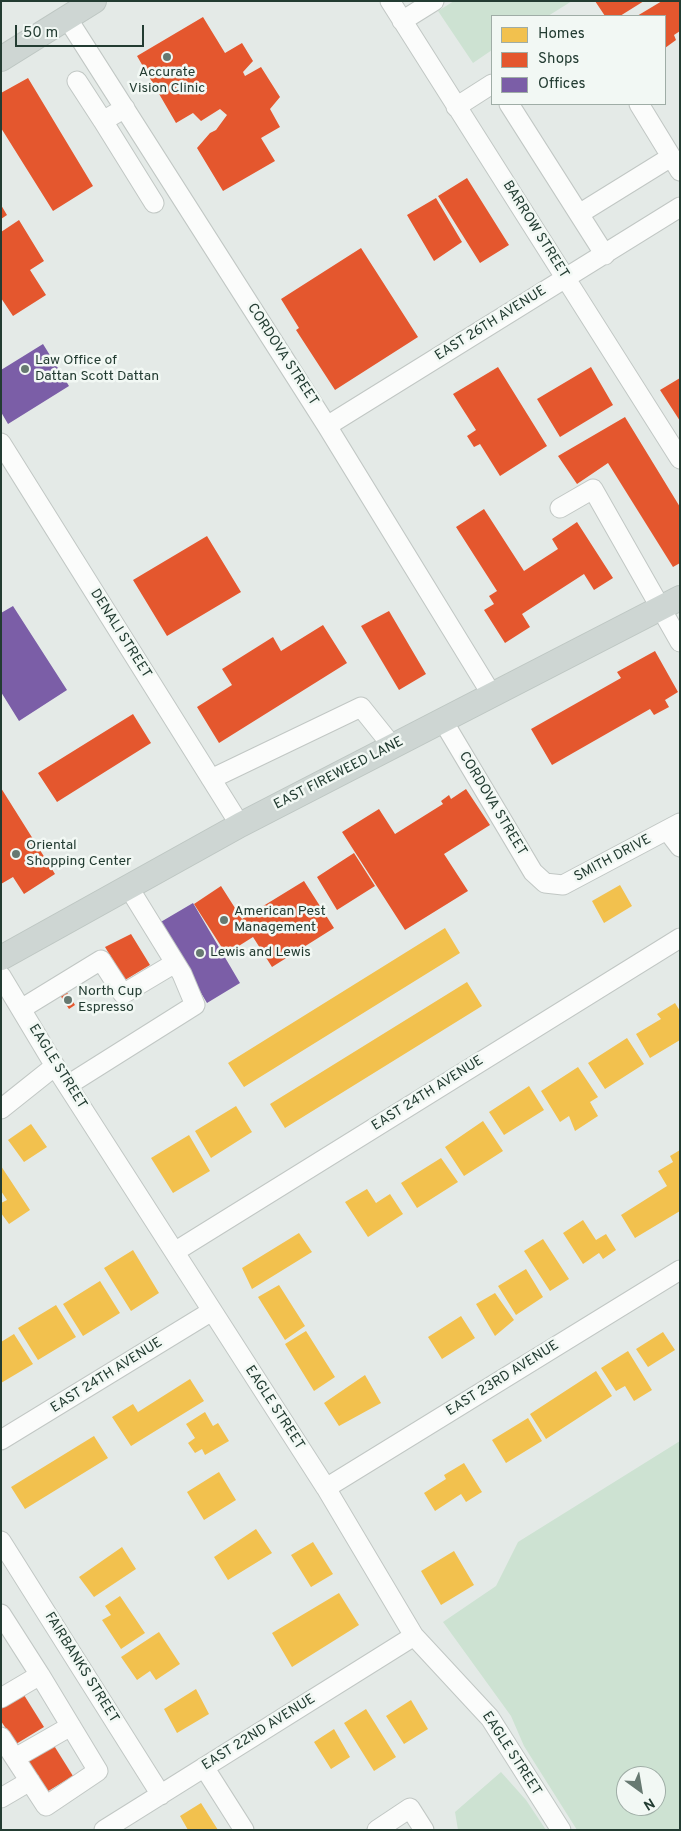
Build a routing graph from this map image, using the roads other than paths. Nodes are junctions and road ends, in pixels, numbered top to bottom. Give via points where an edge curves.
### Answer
1 (94, 1) edge
2 (390, 1) edge
3 (434, 1) edge
4 (67, 18) junction
5 (402, 21) junction
6 (1, 59) edge
7 (77, 81) dead end
8 (491, 85) edge
9 (511, 105) edge
10 (640, 105) edge
11 (456, 107) junction
12 (125, 108) junction
13 (103, 121) junction
14 (154, 154) junction
15 (675, 164) edge
16 (132, 168) junction
17 (154, 203) dead end
18 (680, 207) edge
19 (579, 214) junction
20 (605, 255) junction
21 (565, 278) junction
22 (327, 426) junction
23 (1, 443) edge
24 (680, 459) edge
25 (560, 508) dead end
26 (670, 603) edge
27 (680, 642) edge
28 (492, 695) junction
29 (443, 721) junction
30 (393, 746) junction
31 (211, 779) junction
32 (240, 825) junction
33 (674, 826) edge
34 (680, 847) edge
35 (545, 883) joint
36 (129, 888) junction
37 (680, 938) edge
38 (1, 958) edge
39 (175, 962) junction
40 (1, 976) edge
41 (20, 1009) junction
42 (55, 1066) junction
43 (68, 1085) junction
44 (1, 1109) edge
45 (176, 1251) junction
46 (680, 1270) edge
47 (212, 1311) junction
48 (1, 1440) edge
49 (326, 1488) junction
50 (1, 1541) edge
51 (1, 1614) edge
52 (414, 1636) junction
53 (40, 1676) junction
54 (1, 1698) edge
55 (70, 1726) junction
56 (1, 1737) edge
57 (15, 1758) junction
58 (204, 1767) junction
59 (30, 1781) junction
60 (161, 1795) junction
61 (1, 1798) edge
62 (104, 1830) edge
63 (244, 1830) edge
64 (377, 1830) edge
65 (424, 1830) edge
66 (561, 1830) edge

1 - 4 main road
2 - 5 street, BARROW STREET
3 - 5 street
4 - 6 main road
4 - 12 street, CORDOVA STREET
5 - 11 street, BARROW STREET
7 - 13 street
8 - 11 street
9 - 19 street
10 - 15 street
11 - 21 street, BARROW STREET
12 - 13 street
12 - 14 street, CORDOVA STREET
13 - 16 street
14 - 16 street
14 - 22 street, CORDOVA STREET
15 - 19 street
16 - 17 street
18 - 20 street, EAST 26TH AVENUE
19 - 20 street
20 - 21 street, EAST 26TH AVENUE
21 - 22 street, EAST 26TH AVENUE
21 - 24 street, BARROW STREET
22 - 28 street, CORDOVA STREET
23 - 31 street, DENALI STREET
25 - 26 street via 593,489
26 - 27 street
26 - 28 main road, EAST FIREWEED LANE
28 - 29 main road, EAST FIREWEED LANE
29 - 30 main road, EAST FIREWEED LANE
29 - 35 street, CORDOVA STREET via 532,872
30 - 31 street via 361,707
30 - 32 main road, EAST FIREWEED LANE
31 - 32 street, DENALI STREET
32 - 36 main road, EAST FIREWEED LANE
33 - 34 street
33 - 35 street, SMITH DRIVE via 563,885
36 - 38 main road, EAST FIREWEED LANE
36 - 39 street
37 - 45 street, EAST 24TH AVENUE
39 - 41 street via 123,994 101,960
39 - 43 street via 195,1005
40 - 41 street, EAGLE STREET
41 - 42 street, EAGLE STREET
42 - 43 street, EAGLE STREET
42 - 44 street
43 - 45 street, EAGLE STREET
45 - 47 street, EAGLE STREET
46 - 49 street, EAST 23RD AVENUE
47 - 48 street, EAST 24TH AVENUE
47 - 49 street, EAGLE STREET
49 - 52 street, EAGLE STREET
50 - 60 street, FAIRBANKS STREET
51 - 53 street
52 - 58 street, EAST 22ND AVENUE
52 - 66 street, EAGLE STREET via 490,1718
53 - 54 street
53 - 55 street
55 - 57 street
55 - 59 street via 98,1771 46,1806
56 - 57 street
57 - 59 street
58 - 60 street, EAST 22ND AVENUE
58 - 63 street
59 - 61 street
60 - 62 street, EAST 22ND AVENUE
64 - 65 street via 410,1808

